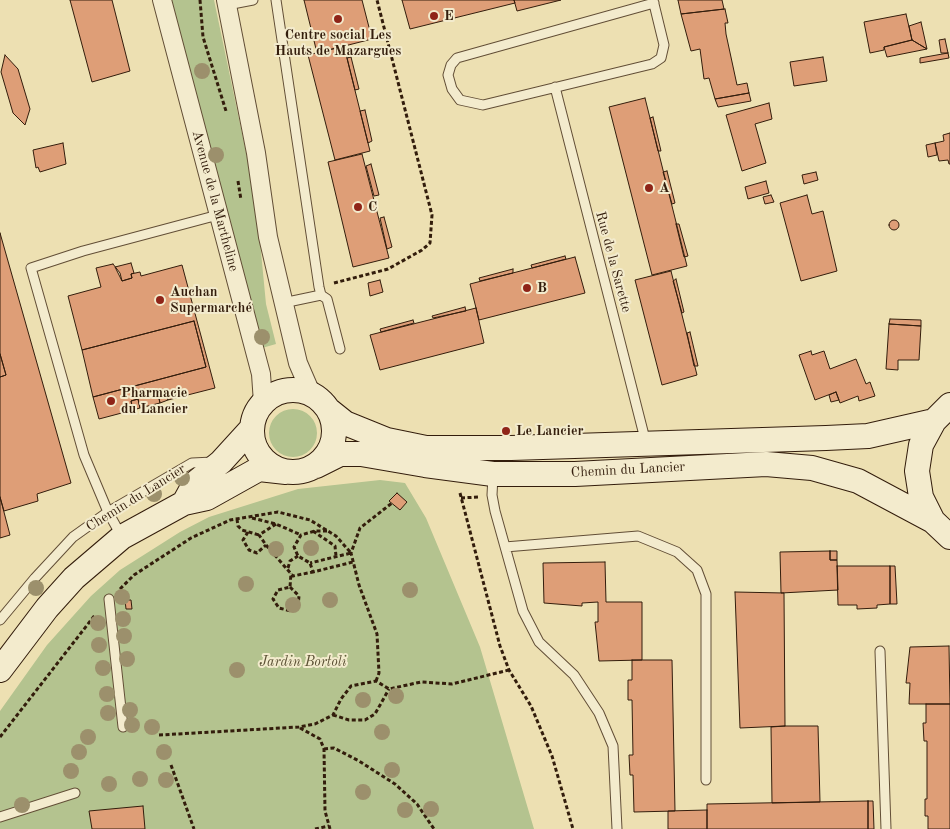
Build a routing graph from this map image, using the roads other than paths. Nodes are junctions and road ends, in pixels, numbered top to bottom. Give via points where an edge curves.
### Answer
1 (162, 0) edge
2 (253, 0) edge
3 (276, 0) edge
4 (654, 1) edge
5 (227, 3) edge
6 (555, 87) junction
7 (218, 215) junction
8 (320, 291) junction
9 (283, 303) junction
10 (340, 349) dead end
11 (311, 393) junction
12 (263, 403) junction
13 (330, 411) junction
14 (942, 413) edge
15 (252, 428) junction
16 (646, 444) junction
17 (221, 462) junction
18 (316, 466) junction
19 (286, 472) junction
20 (493, 474) junction
21 (184, 503) junction
22 (108, 512) junction
23 (942, 529) edge
24 (122, 537) junction
25 (505, 547) junction
26 (109, 599) road end
27 (0, 620) edge
28 (880, 651) dead end
29 (0, 670) edge
30 (123, 726) dead end
31 (706, 780) dead end
32 (75, 793) dead end
33 (0, 817) edge
34 (617, 829) edge
35 (886, 829) edge

1 - 7 street, Avenue de la Martheline
2 - 5 lane
3 - 8 lane
4 - 6 lane via 664,45 661,58 652,64
4 - 6 lane via 469,53 450,65 448,75 460,100 483,105
5 - 9 street via 256,153 268,237
6 - 16 lane, Rue de la Sarette
7 - 12 street, Avenue de la Martheline via 261,374
7 - 22 lane via 31,268 84,455
8 - 9 lane
8 - 10 lane via 327,299
9 - 11 street via 298,363
11 - 12 street via 286,390
11 - 13 street
12 - 15 street via 257,410
13 - 16 street, Chemin du Lancier via 345,423 387,440 426,448
13 - 18 street via 335,426 334,441
14 - 16 street, Chemin du Lancier via 868,436
14 - 23 street via 921,445 917,471 921,497
15 - 17 street, Chemin du Lancier
15 - 19 street via 253,440 265,461
17 - 21 street, Chemin du Lancier via 195,483
17 - 22 lane, Chemin du Lancier via 192,463
18 - 19 street via 300,472
18 - 20 street, Chemin du Lancier via 340,454 361,454
19 - 21 street, Chemin du Lancier via 260,469 207,498
20 - 23 street, Chemin du Lancier via 575,474 766,464 812,468 858,481
20 - 25 lane via 492,495
21 - 24 street, Chemin du Lancier
22 - 24 lane
22 - 27 lane, Chemin du Lancier via 73,537
24 - 29 street, Chemin du Lancier via 74,578
25 - 31 lane via 638,536 677,552 697,570 706,594
25 - 34 lane via 522,611 539,642 574,675 599,712 613,746
26 - 30 lane
28 - 35 lane
32 - 33 lane

